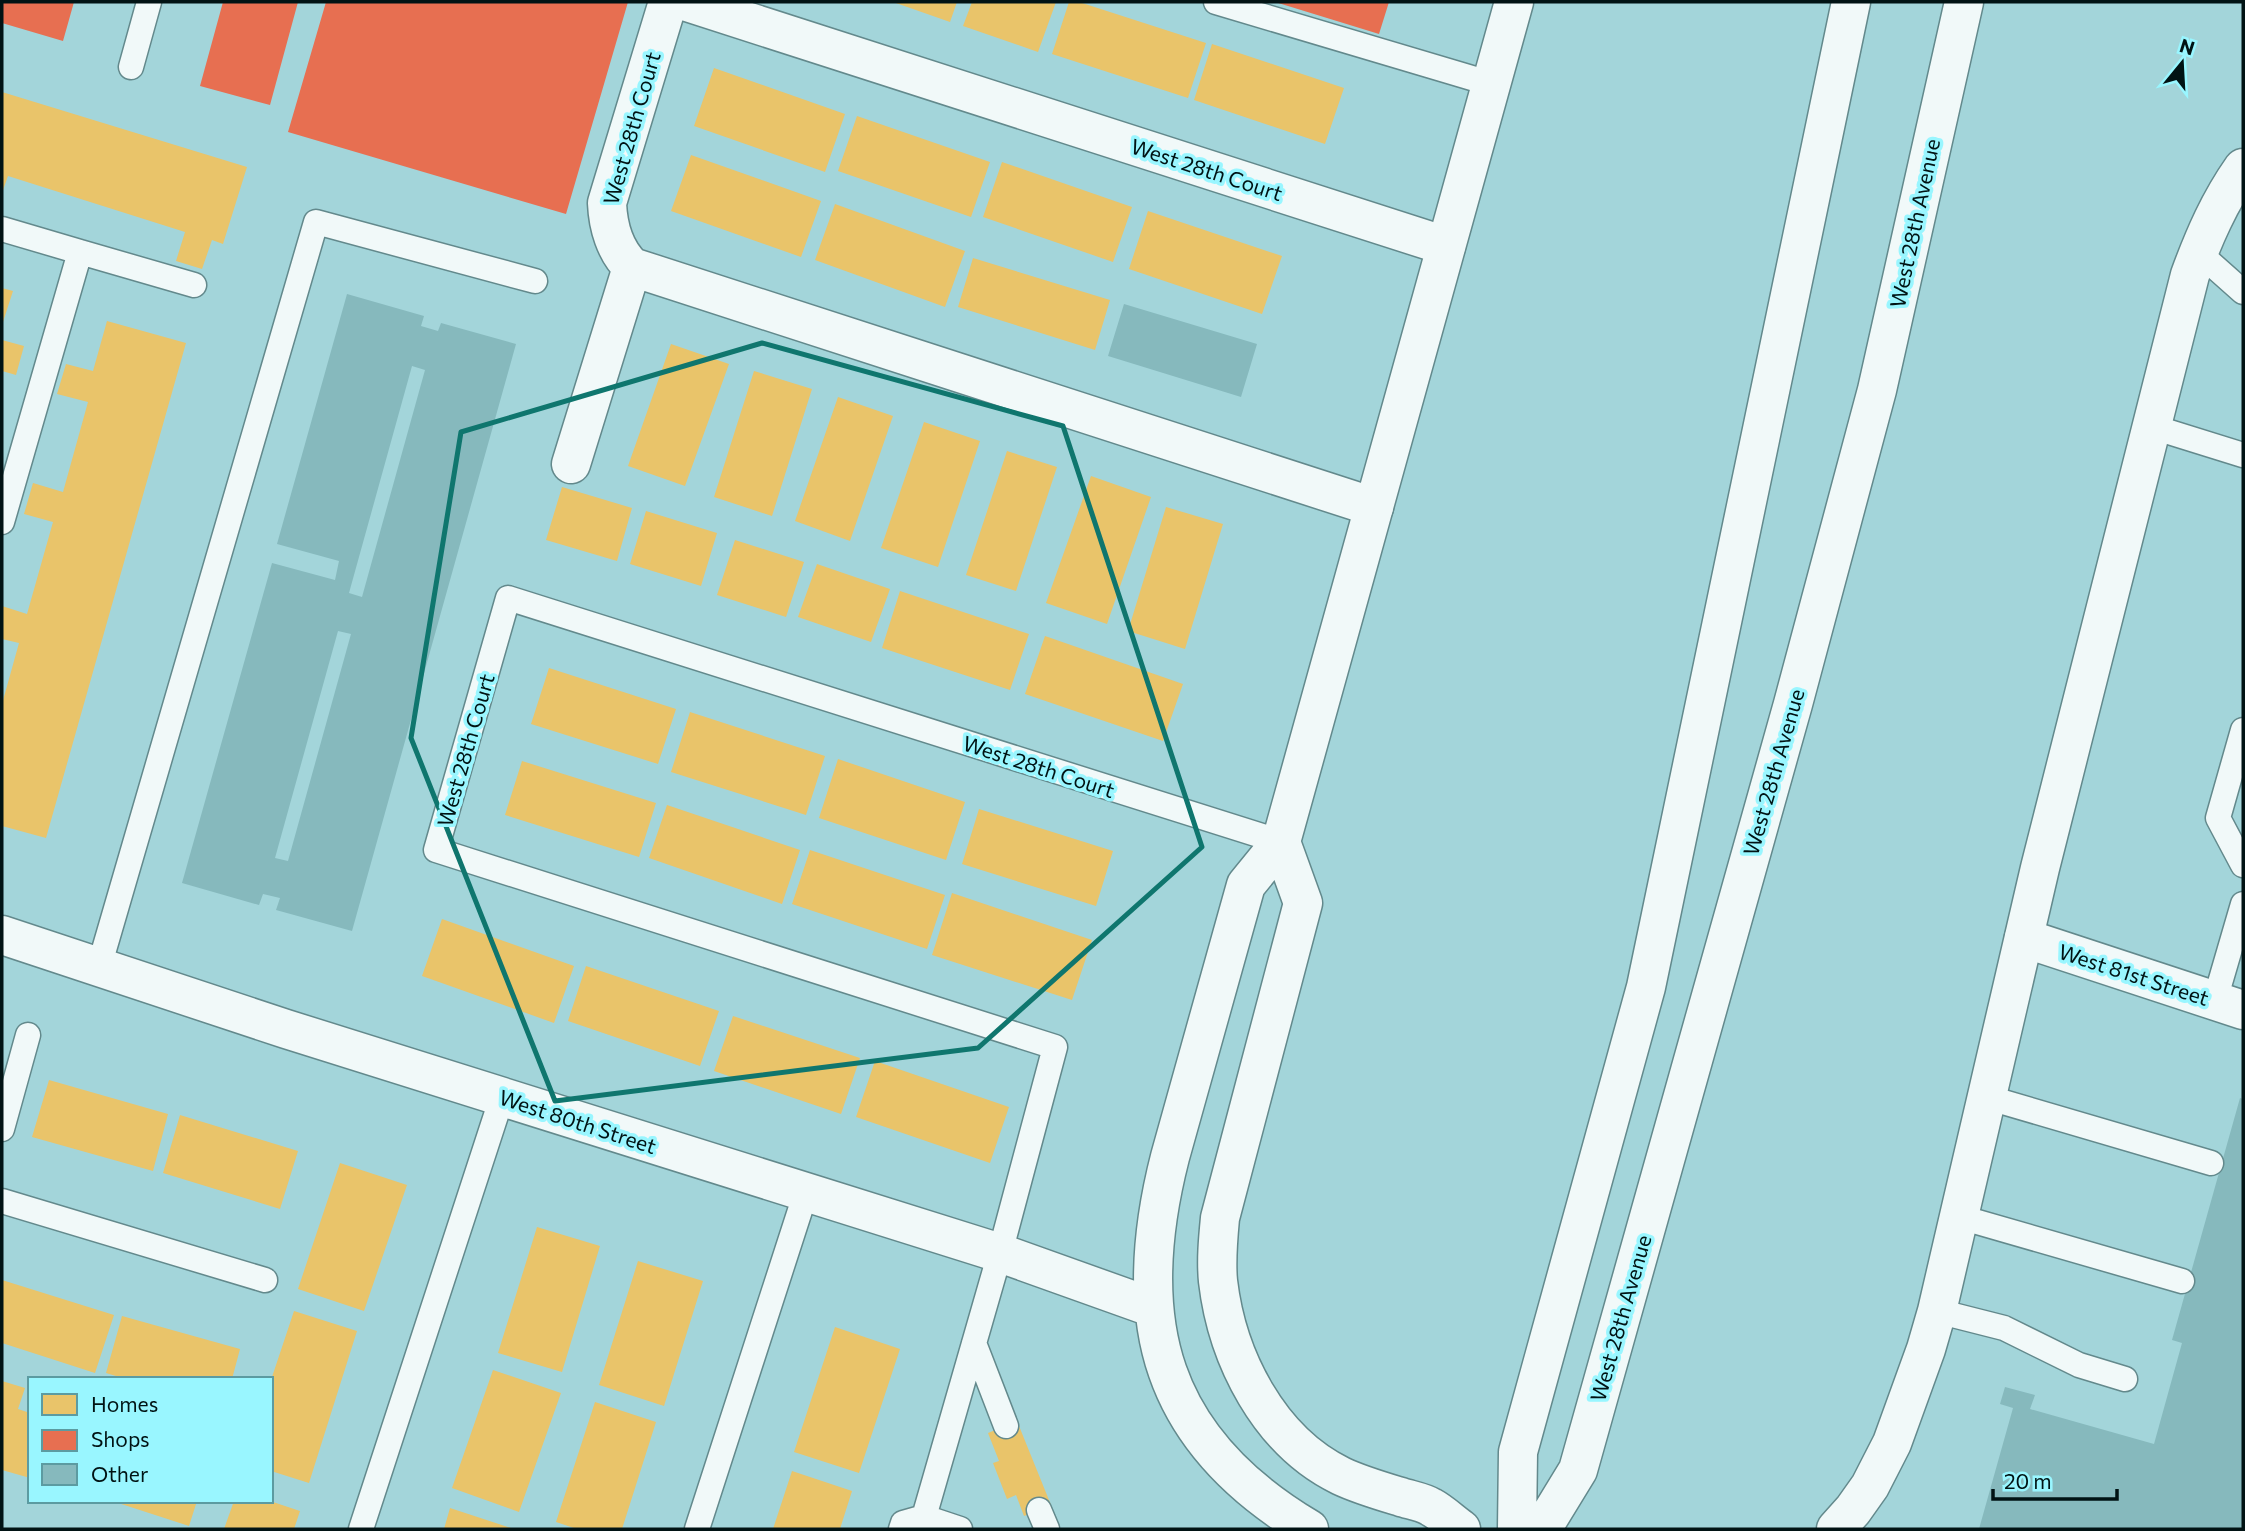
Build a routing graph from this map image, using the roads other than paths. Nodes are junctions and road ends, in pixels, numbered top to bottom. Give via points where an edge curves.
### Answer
1 (149, 2) edge
2 (668, 2) edge
3 (687, 2) edge
4 (1216, 2) edge
5 (1514, 2) edge
6 (1851, 2) edge
7 (1964, 2) edge
8 (131, 67) dead end
9 (1492, 83) junction
10 (2243, 168) edge
11 (2, 229) edge
12 (1446, 246) junction
13 (80, 252) junction
14 (2198, 252) junction
15 (632, 267) junction
16 (535, 281) dead end
17 (194, 285) dead end
18 (2243, 292) edge
19 (2153, 427) junction
20 (2243, 455) edge
21 (571, 464) dead end
22 (1374, 507) junction
23 (2, 522) edge
24 (2243, 730) edge
25 (1281, 842) junction
26 (2243, 865) edge
27 (2243, 904) edge
28 (2, 935) edge
29 (2024, 938) junction
30 (99, 967) junction
31 (2229, 1005) edge
32 (28, 1035) dead end
33 (502, 1097) junction
34 (1986, 1097) junction
35 (2, 1129) edge
36 (2211, 1163) dead end
37 (806, 1192) junction
38 (2, 1201) edge
39 (1960, 1217) junction
40 (1000, 1253) junction
41 (265, 1280) dead end
42 (2182, 1281) dead end
43 (1154, 1308) junction
44 (1937, 1311) junction
45 (974, 1343) junction
46 (2125, 1379) dead end
47 (1006, 1426) dead end
48 (924, 1517) junction
49 (361, 1529) edge
50 (697, 1529) edge
51 (901, 1529) edge
52 (960, 1529) edge
53 (1309, 1529) edge
54 (1461, 1529) edge
55 (1517, 1529) edge
56 (1542, 1529) edge
57 (1836, 1529) edge

1 - 8 lane
2 - 15 street, West 28th Court via 607,203 616,245
3 - 12 street, West 28th Court
4 - 9 lane
5 - 9 street
6 - 55 street via 1646,987 1518,1452
7 - 56 street, West 28th Avenue via 1877,390 1793,705 1578,1470
9 - 12 street
10 - 14 street via 2226,192
11 - 13 lane
12 - 22 street
13 - 17 lane
13 - 23 lane
14 - 18 lane
14 - 19 street
15 - 21 street
15 - 22 street
16 - 30 lane via 316,222
19 - 20 lane
19 - 29 street
22 - 25 street
24 - 26 lane via 2218,818
25 - 40 lane, West 28th Court via 508,598 436,850 1055,1047
25 - 43 street via 1247,885 1203,1035 1160,1198 1154,1235
25 - 54 street via 1303,903 1220,1218 1218,1280 1229,1334 1252,1388 1284,1432 1308,1454 1359,1484 1430,1506
27 - 31 lane
28 - 30 street, West 80th Street
29 - 31 street, West 81st Street
29 - 34 street
30 - 33 street, West 80th Street
32 - 35 lane
33 - 37 street, West 80th Street
33 - 49 lane
34 - 36 lane
34 - 39 street
37 - 40 street, West 80th Street
37 - 50 lane
38 - 41 lane
39 - 42 lane
39 - 44 street
40 - 43 street, West 80th Street
40 - 45 lane
43 - 53 street via 1166,1368 1195,1429 1243,1483
44 - 46 lane via 2004,1328 2079,1364
44 - 57 street via 1892,1443 1870,1486
45 - 47 lane
45 - 48 lane
48 - 51 lane via 903,1523
48 - 52 lane

